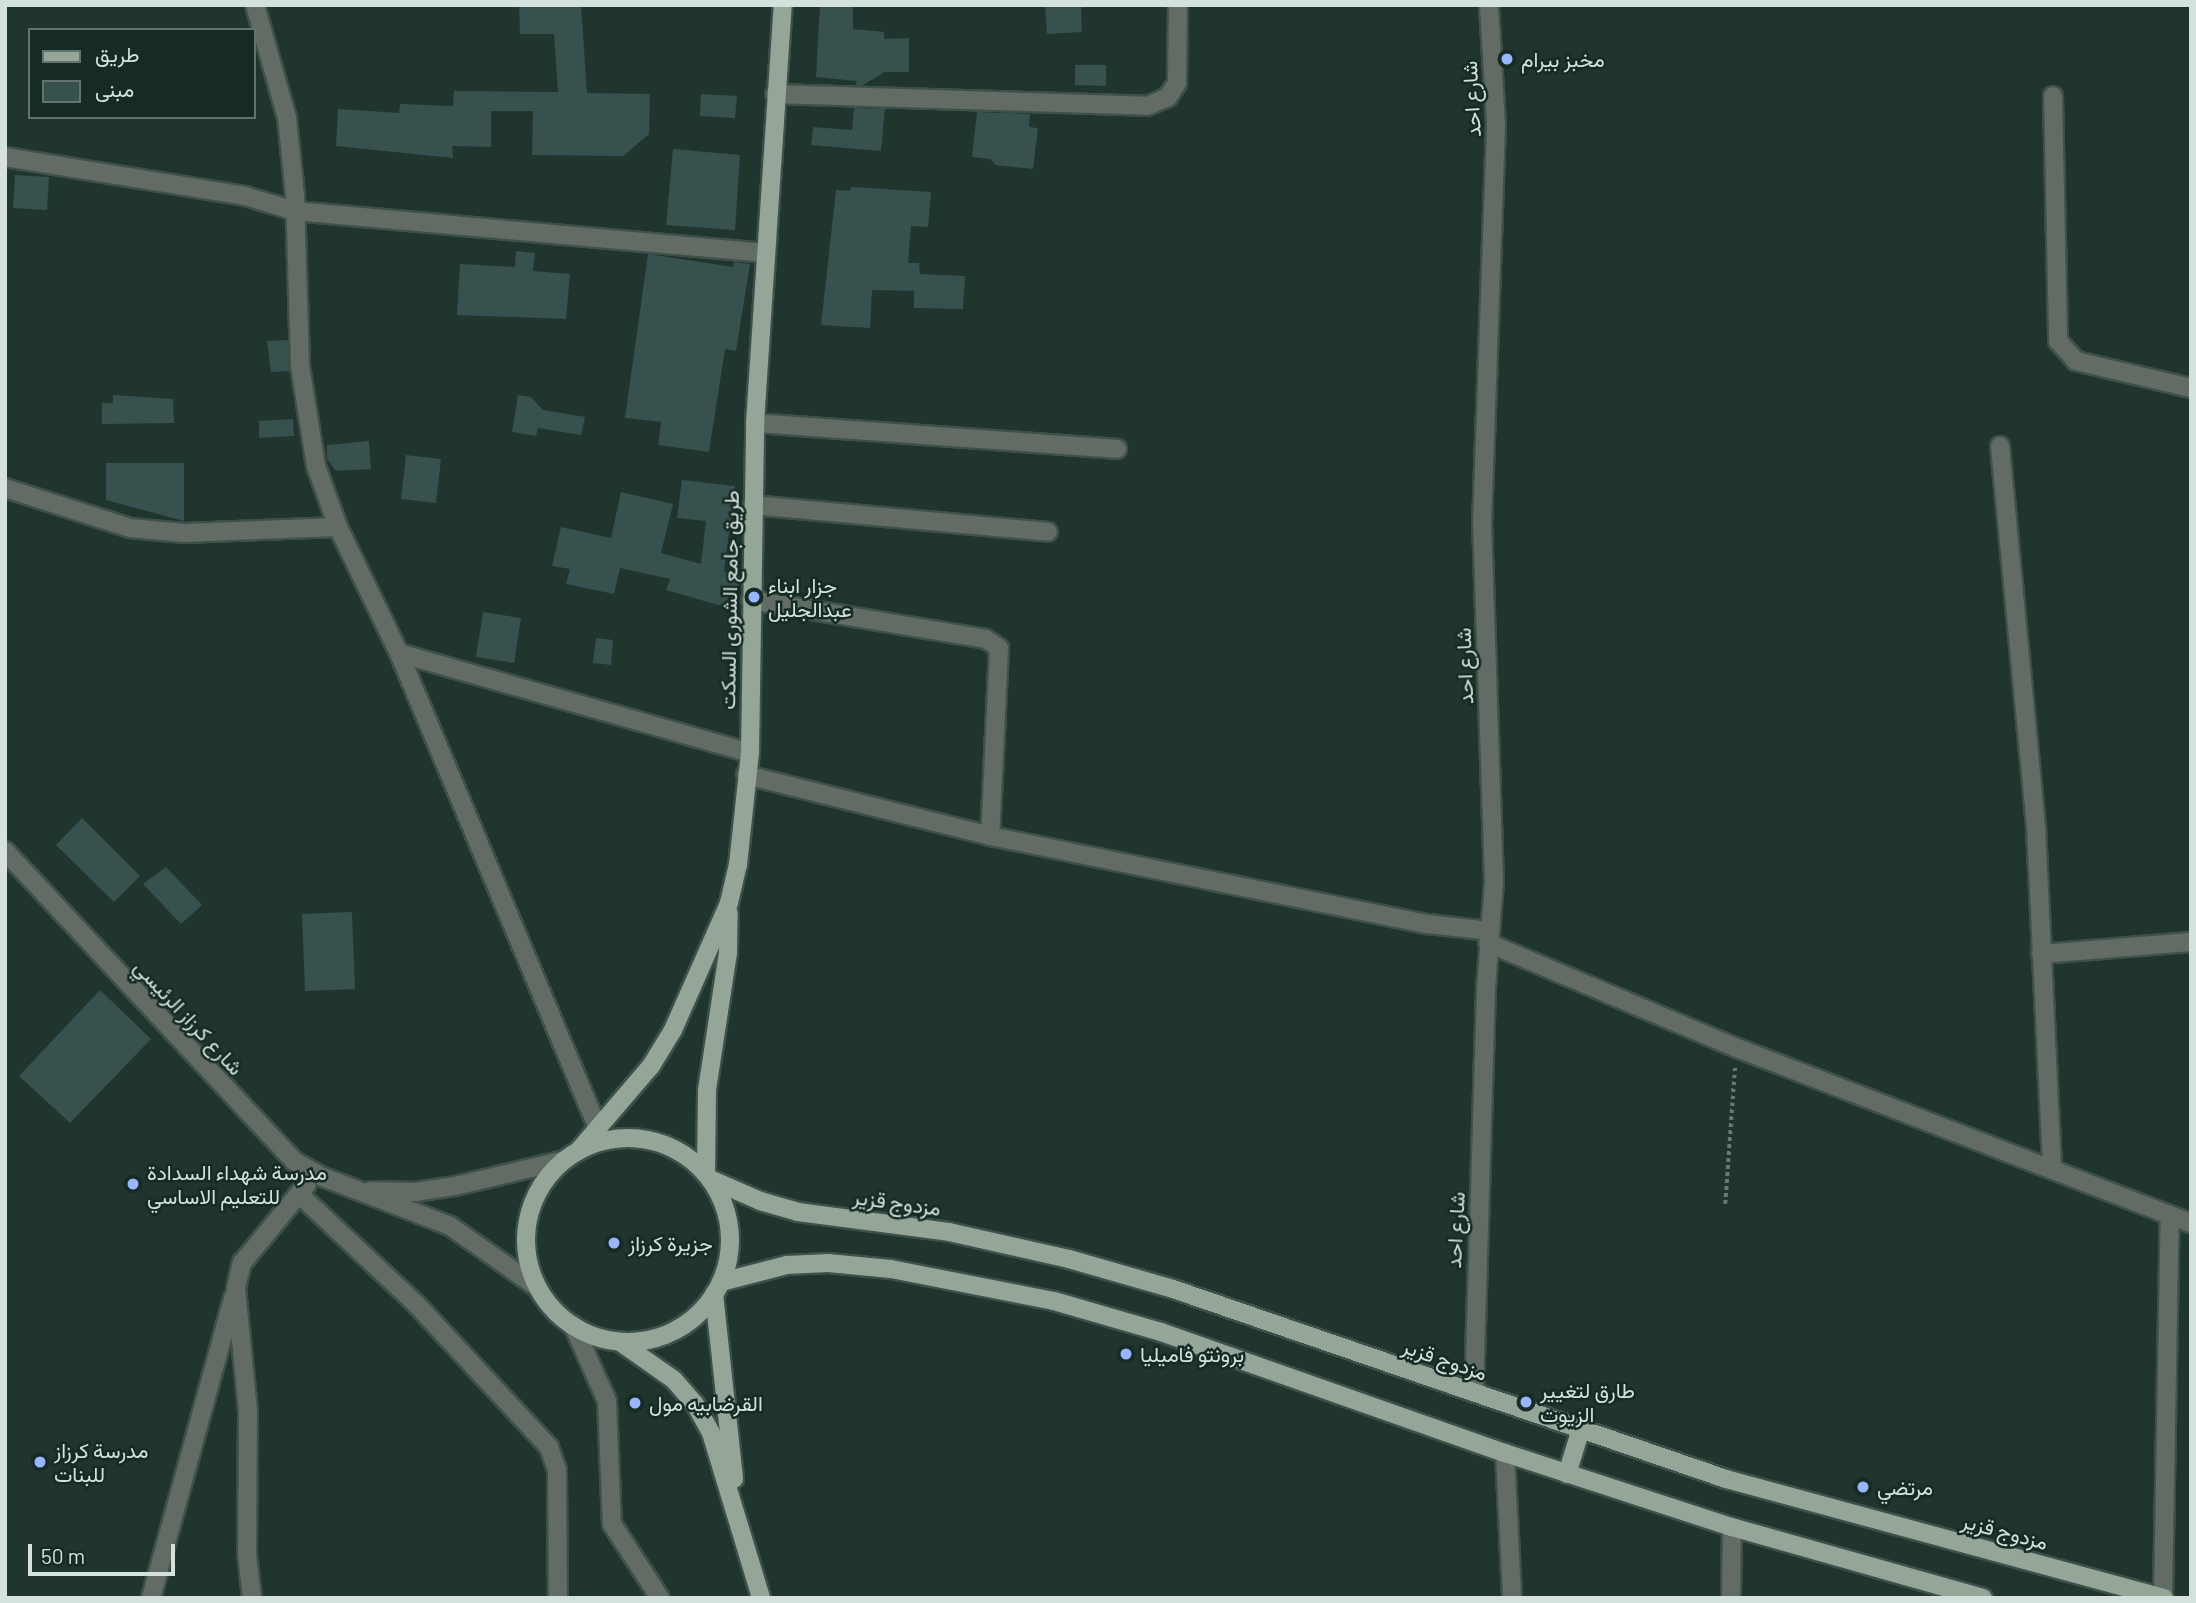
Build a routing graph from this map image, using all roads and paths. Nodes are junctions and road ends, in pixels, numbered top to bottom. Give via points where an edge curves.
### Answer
1 (255, 5) edge
2 (783, 5) edge
3 (1178, 5) edge
4 (1489, 5) edge
5 (775, 94) junction
6 (2053, 96) dead end
7 (5, 157) edge
8 (295, 211) junction
9 (765, 253) junction
10 (2191, 387) edge
11 (755, 423) junction
12 (2000, 446) dead end
13 (1117, 449) dead end
14 (5, 488) edge
15 (753, 505) junction
16 (338, 527) junction
17 (1048, 532) dead end
18 (751, 600) junction
19 (399, 653) junction
20 (750, 753) junction
21 (747, 775) junction
22 (990, 836) junction
23 (5, 851) edge
24 (729, 903) junction
25 (1488, 937) junction
26 (2191, 942) edge
27 (2041, 954) junction
28 (1737, 1048) junction
29 (597, 1126) junction
30 (572, 1155) junction
31 (2052, 1169) junction
32 (314, 1172) junction
33 (708, 1176) junction
34 (357, 1191) junction
35 (300, 1195) junction
36 (1725, 1204) dead end
37 (2170, 1216) junction
38 (2191, 1223) edge
39 (537, 1287) junction
40 (236, 1288) junction
41 (718, 1288) junction
42 (573, 1325) junction
43 (620, 1342) junction
44 (1474, 1393) junction
45 (1580, 1432) junction
46 (1506, 1453) junction
47 (1567, 1474) junction
48 (1732, 1527) junction
49 (741, 1531) junction
50 (1945, 1592) edge
51 (151, 1598) edge
52 (252, 1598) edge
53 (558, 1598) edge
54 (660, 1598) edge
55 (761, 1598) edge
56 (1512, 1598) edge
57 (1731, 1598) edge
58 (1983, 1598) edge
59 (2163, 1598) edge

1 - 8 street via 286,118
2 - 5 main road, طريق جامع الشورى السكت
3 - 5 street via 1177,83 1168,97 1147,106
4 - 25 street, شارع احد via 1496,124 1482,525 1494,882
5 - 9 main road, طريق جامع الشورى السكت
6 - 10 street via 2058,341 2076,360
7 - 8 street via 245,195
8 - 9 street
8 - 16 street via 300,366 316,466
9 - 11 main road, طريق جامع الشورى السكت
11 - 13 street
11 - 15 main road, طريق جامع الشورى السكت
12 - 27 street via 2036,827
14 - 16 street via 130,528 184,533
15 - 17 street
15 - 18 main road, طريق جامع الشورى السكت
16 - 19 street
18 - 20 main road, طريق جامع الشورى السكت
18 - 22 street via 986,639 999,648
19 - 20 street
19 - 29 street
20 - 21 main road, طريق جامع الشورى السكت
21 - 22 street
21 - 24 main road, طريق جامع الشورى السكت
22 - 25 street
23 - 32 street, شارع كرزاز الرئيسي via 273,1141
24 - 29 main road, طريق جامع الشورى السكت via 673,1030 651,1066
24 - 33 main road via 729,951 707,1090
25 - 28 street
25 - 44 street, شارع احد
26 - 27 street
27 - 31 street
28 - 31 street
28 - 36 path
29 - 30 main road, طريق جامع الشورى السكت
30 - 33 main road via 624,1138 647,1140 669,1146
30 - 34 street, شارع كرزاز الرئيسي via 415,1192
30 - 39 main road via 551,1174 531,1209 526,1248
31 - 37 street
32 - 34 street, شارع كرزاز الرئيسي
32 - 35 street
33 - 41 main road via 728,1218 728,1261
33 - 44 main road, مزدوج قزير via 760,1201 797,1212 949,1232 1069,1259 1173,1289
34 - 39 street, شارع كرزاز الرئيسي via 450,1226
35 - 40 street via 242,1263
35 - 53 street via 417,1305 549,1447 557,1470
37 - 38 street
37 - 59 street
39 - 42 main road
40 - 51 street
40 - 52 street via 248,1411 247,1554
41 - 43 main road via 693,1318 667,1334
41 - 46 main road via 787,1265 828,1264 891,1269 1054,1301 1161,1332
41 - 49 main road via 721,1389
42 - 43 main road
42 - 54 street via 607,1401 612,1524
43 - 49 main road via 674,1380 695,1404 711,1433
44 - 45 main road, مزدوج قزير
45 - 47 main road
45 - 59 main road, مزدوج قزير via 1726,1479
46 - 47 main road
46 - 56 street
47 - 48 main road
48 - 50 main road
48 - 57 street
49 - 55 main road
50 - 58 main road

